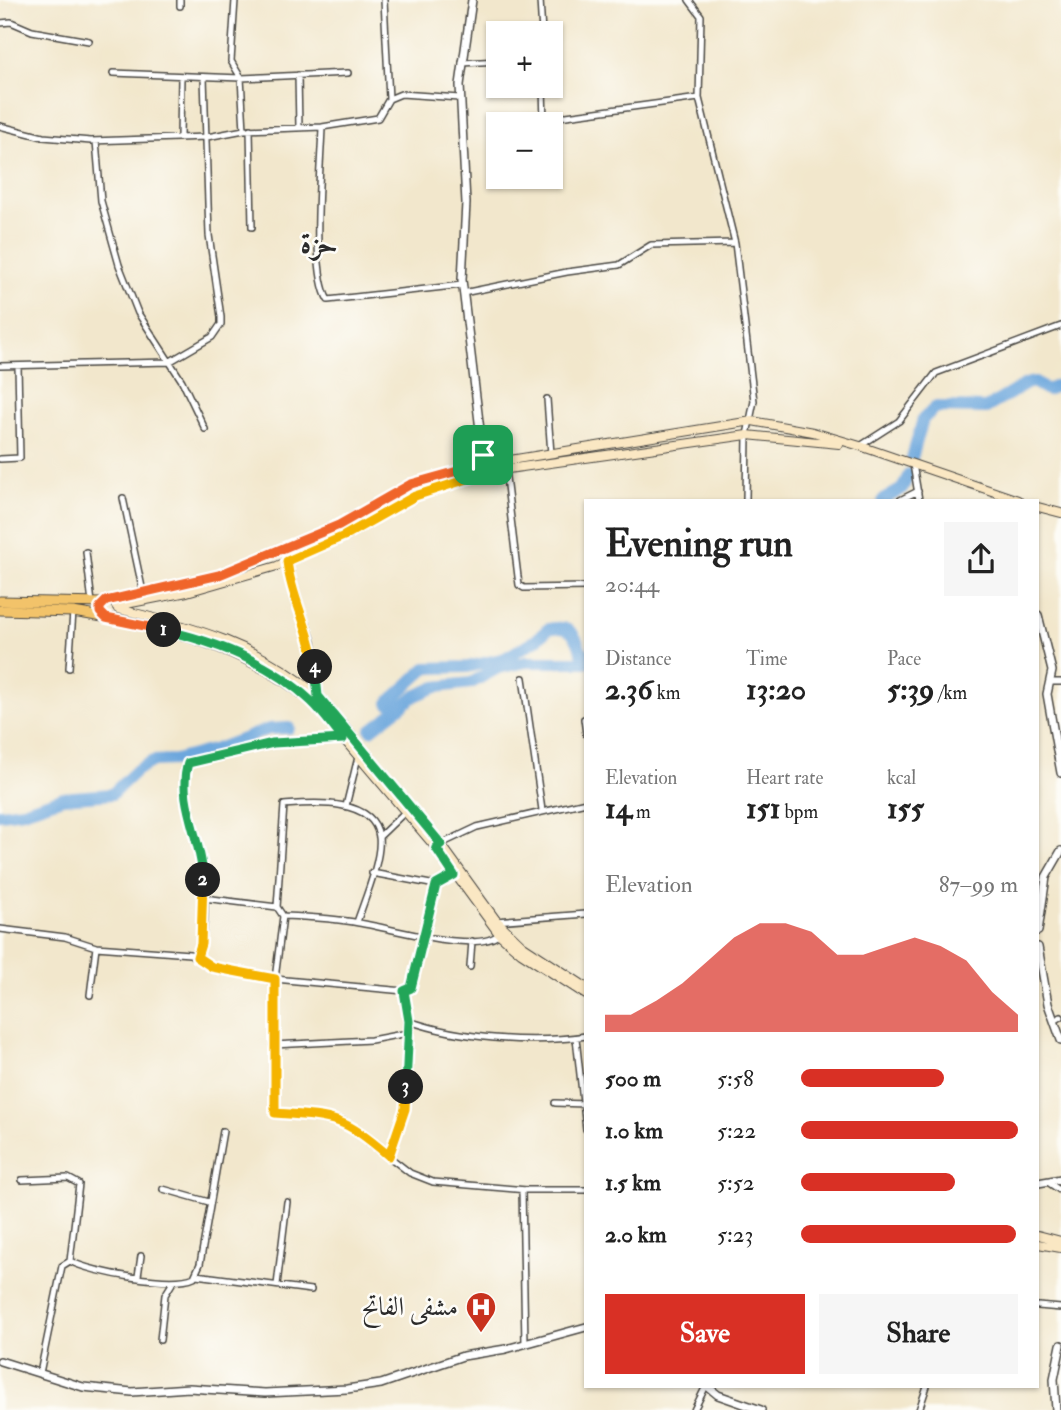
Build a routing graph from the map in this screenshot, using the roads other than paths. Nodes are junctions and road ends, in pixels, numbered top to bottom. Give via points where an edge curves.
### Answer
1 (235, 0) edge
2 (384, 0) edge
3 (472, 0) edge
4 (540, 0) edge
5 (689, 0) edge
6 (541, 21) edge
7 (0, 23) edge
8 (89, 41) dead end
9 (486, 62) edge
10 (462, 64) junction
11 (348, 73) dead end
12 (113, 74) dead end
13 (298, 75) junction
14 (181, 76) junction
15 (204, 77) junction
16 (241, 78) junction
17 (460, 98) junction
18 (699, 98) junction
19 (389, 99) junction
20 (563, 119) edge
21 (0, 126) edge
22 (321, 127) junction
23 (299, 128) junction
24 (247, 129) junction
25 (207, 137) junction
26 (180, 138) junction
27 (96, 141) junction
28 (252, 227) dead end
29 (735, 243) junction
30 (462, 289) junction
31 (1061, 326) edge
32 (169, 362) junction
33 (0, 366) edge
34 (18, 366) junction
35 (547, 399) dead end
36 (752, 421) junction
37 (205, 429) dead end
38 (747, 435) junction
39 (860, 446) junction
40 (551, 454) junction
41 (483, 455) junction
42 (0, 459) edge
43 (913, 464) junction
44 (491, 467) junction
45 (479, 469) junction
46 (505, 469) junction
47 (918, 491) junction
48 (123, 498) dead end
49 (746, 499) edge
50 (902, 499) edge
51 (919, 499) edge
52 (1015, 499) edge
53 (1039, 506) edge
54 (1061, 513) edge
55 (86, 552) dead end
56 (287, 561) junction
57 (584, 587) edge
58 (143, 592) junction
59 (0, 601) edge
60 (92, 603) junction
61 (112, 605) junction
62 (0, 610) edge
63 (73, 612) junction
64 (108, 618) junction
65 (1039, 619) edge
66 (69, 668) dead end
67 (523, 678) dead end
68 (1050, 682) junction
69 (1061, 682) edge
70 (318, 696) junction
71 (343, 739) junction
72 (358, 757) junction
73 (1061, 773) edge
74 (584, 802) edge
75 (346, 806) junction
76 (542, 810) junction
77 (405, 811) junction
78 (379, 837) junction
79 (438, 846) junction
80 (1061, 851) edge
81 (372, 873) junction
82 (454, 875) junction
83 (1042, 877) edge
84 (436, 885) junction
85 (204, 898) junction
86 (277, 907) junction
87 (584, 914) edge
88 (283, 916) junction
89 (1039, 918) edge
90 (357, 922) junction
91 (494, 923) junction
92 (0, 929) edge
93 (499, 934) junction
94 (423, 936) junction
95 (472, 941) junction
96 (96, 947) junction
97 (1039, 951) edge
98 (197, 957) junction
99 (470, 967) dead end
100 (275, 979) junction
101 (584, 986) edge
102 (404, 991) junction
103 (584, 994) edge
104 (90, 995) dead end
105 (1058, 1019) edge
106 (409, 1021) junction
107 (408, 1033) junction
108 (584, 1037) edge
109 (576, 1038) junction
110 (1061, 1040) edge
111 (273, 1045) junction
112 (584, 1097) edge
113 (555, 1103) dead end
114 (584, 1104) edge
115 (223, 1131) dead end
116 (389, 1156) junction
117 (1061, 1179) edge
118 (22, 1180) dead end
119 (1039, 1183) edge
120 (1049, 1183) junction
121 (163, 1189) dead end
122 (522, 1190) junction
123 (584, 1190) edge
124 (1061, 1191) edge
125 (209, 1202) junction
126 (287, 1202) dead end
127 (1039, 1235) edge
128 (1061, 1241) edge
129 (1039, 1244) edge
130 (1061, 1248) edge
131 (141, 1256) dead end
132 (70, 1261) junction
133 (195, 1275) junction
134 (138, 1276) junction
135 (173, 1282) junction
136 (277, 1285) junction
137 (311, 1290) dead end
138 (1039, 1306) edge
139 (1061, 1308) edge
140 (584, 1328) edge
141 (160, 1340) dead end
142 (525, 1344) junction
143 (1061, 1345) edge
144 (0, 1361) edge
145 (40, 1373) junction
146 (705, 1388) edge
147 (709, 1388) edge
148 (926, 1388) edge
149 (694, 1410) edge
150 (761, 1410) edge
151 (919, 1410) edge
152 (1056, 1410) edge

1 - 16 street via 231,61
2 - 19 street
3 - 10 street
4 - 6 street
5 - 18 street via 701,16
7 - 8 street
9 - 10 street
10 - 17 street
11 - 13 street
12 - 14 street
13 - 16 street
13 - 23 street
14 - 15 street
14 - 26 street
15 - 16 street
15 - 25 street
16 - 24 street
17 - 19 street via 401,94
17 - 30 street via 466,203
18 - 20 street
18 - 29 street
19 - 22 street via 378,118
21 - 27 street via 43,137
22 - 23 street
22 - 30 street via 321,288 328,300
23 - 24 street
24 - 25 street
24 - 28 street
25 - 26 street
25 - 32 street via 209,235 221,324 212,337
26 - 27 street
27 - 32 street via 102,201 119,265 138,313
29 - 30 street via 650,245 619,265
29 - 36 street via 754,401
30 - 41 street
31 - 39 street via 936,373 899,421
32 - 34 street
32 - 37 street
33 - 34 street
34 - 42 street via 20,458
35 - 40 street
36 - 38 street
36 - 39 main road
36 - 40 main road
38 - 39 main road
38 - 46 main road
38 - 49 street
39 - 43 main road
40 - 44 main road
41 - 44 street
41 - 45 street
43 - 47 street
43 - 52 main road
44 - 45 main road
44 - 46 main road
45 - 56 main road
45 - 58 main road via 411,484 339,525 219,575
46 - 57 street via 519,585
47 - 50 street
47 - 51 street
48 - 58 street
53 - 54 main road
55 - 60 street
56 - 61 main road via 206,587
56 - 70 street via 312,642
58 - 61 main road
59 - 60 main road
60 - 61 main road
61 - 64 main road
61 - 64 main road via 100,610
61 - 70 main road via 222,636
62 - 63 main road
63 - 64 main road
63 - 66 street
64 - 71 main road via 176,632 246,659 294,686
65 - 68 street via 1052,671
67 - 76 street
68 - 69 street
68 - 73 street via 1046,694
70 - 79 main road
71 - 72 main road
71 - 85 street via 273,743 188,763 184,774 203,868
72 - 75 street
72 - 77 main road
74 - 76 street
75 - 78 street via 367,819
75 - 86 street via 326,802 284,805
76 - 79 street via 477,827
77 - 78 street
77 - 79 main road
78 - 81 street
79 - 82 main road
79 - 91 main road
80 - 83 street
81 - 84 street
81 - 90 street
82 - 84 street
82 - 91 main road
83 - 89 street
84 - 94 street
85 - 86 street
85 - 98 street
86 - 88 street
87 - 91 street
88 - 90 street
88 - 100 street
90 - 94 street
91 - 93 main road
91 - 101 main road
92 - 96 street via 65,937
93 - 95 street
93 - 103 main road
94 - 95 street
94 - 102 street via 411,988
95 - 99 street
96 - 98 street
96 - 104 street
97 - 105 street
98 - 100 street via 212,967
100 - 102 street
100 - 111 street
102 - 106 street
105 - 110 street
106 - 107 street
106 - 109 street via 463,1035
107 - 111 street
107 - 116 street via 405,1109
108 - 109 street
109 - 112 street
111 - 116 street via 275,1113 343,1121
113 - 114 street
115 - 125 street
116 - 122 street via 410,1173 433,1182
117 - 120 street
118 - 132 street via 68,1178 79,1184
119 - 120 street
120 - 124 street
121 - 125 street
122 - 123 street
122 - 142 street
125 - 133 street
126 - 136 street
127 - 128 main road
129 - 130 main road
131 - 134 street
132 - 134 street
132 - 145 street via 62,1266
133 - 135 street
133 - 136 street
134 - 135 street
135 - 141 street via 165,1295
136 - 137 street
138 - 139 street
140 - 142 street
142 - 145 street via 463,1356 388,1382 347,1389 132,1392 83,1387
143 - 152 street via 1054,1379
144 - 145 street
146 - 149 street
147 - 150 street
148 - 151 street

